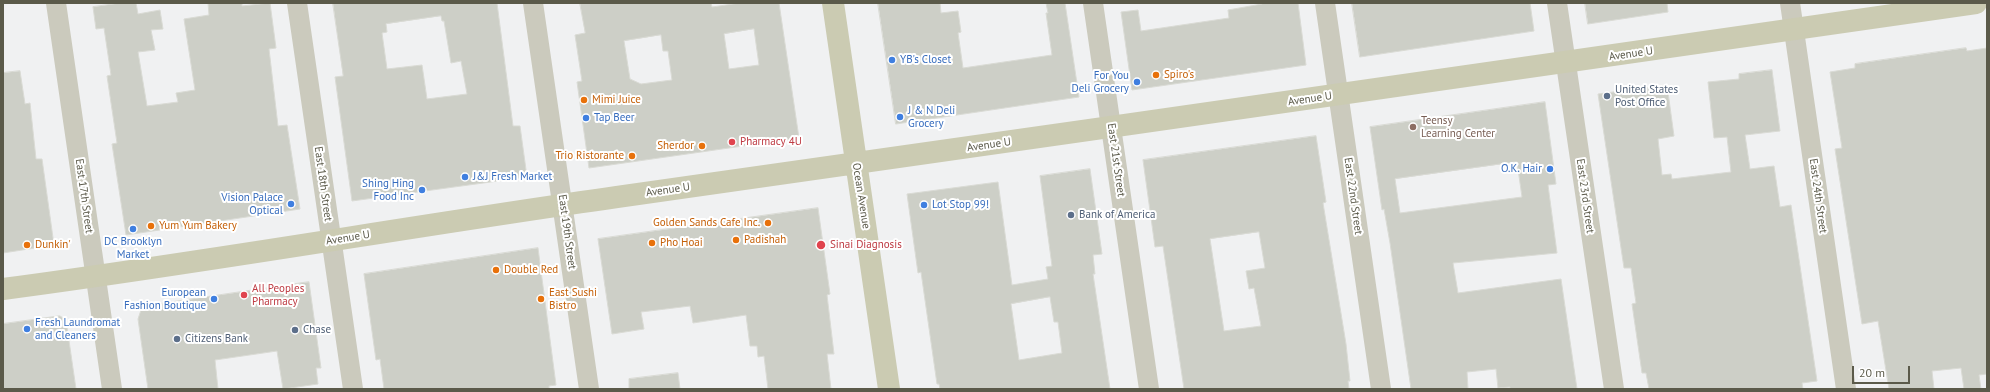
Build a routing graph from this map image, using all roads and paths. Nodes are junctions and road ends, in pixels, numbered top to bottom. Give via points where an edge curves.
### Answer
1 (56, 3) edge
2 (297, 3) edge
3 (533, 3) edge
4 (833, 3) edge
5 (1093, 3) edge
6 (1325, 3) edge
7 (1557, 3) edge
8 (1790, 3) edge
9 (1976, 3) edge
10 (1793, 30) junction
11 (1566, 63) junction
12 (1338, 95) junction
13 (1111, 128) junction
14 (856, 163) junction
15 (563, 205) junction
16 (331, 241) junction
17 (96, 276) junction
18 (3, 289) edge
19 (112, 389) edge
20 (353, 389) edge
21 (589, 389) edge
22 (890, 389) edge
23 (1149, 389) edge
24 (1381, 389) edge
25 (1614, 389) edge
26 (1846, 389) edge

1 - 17 street, East 17th Street
2 - 16 street, East 18th Street
3 - 15 street, East 19th Street
4 - 14 main road, Ocean Avenue
5 - 13 street, East 21st Street
6 - 12 street, East 22nd Street
7 - 11 street, East 23rd Street
8 - 10 street, East 24th Street
9 - 10 main road, Avenue U
10 - 11 main road, Avenue U
10 - 26 street, East 24th Street
11 - 12 main road, Avenue U
11 - 25 street, East 23rd Street
12 - 13 main road, Avenue U
12 - 24 street, East 22nd Street
13 - 14 main road, Avenue U
13 - 23 street, East 21st Street
14 - 15 main road, Avenue U
14 - 22 main road, Ocean Avenue
15 - 16 main road, Avenue U
15 - 21 street, East 19th Street
16 - 17 main road, Avenue U
16 - 20 street, East 18th Street
17 - 18 main road, Avenue U
17 - 19 street, East 17th Street

